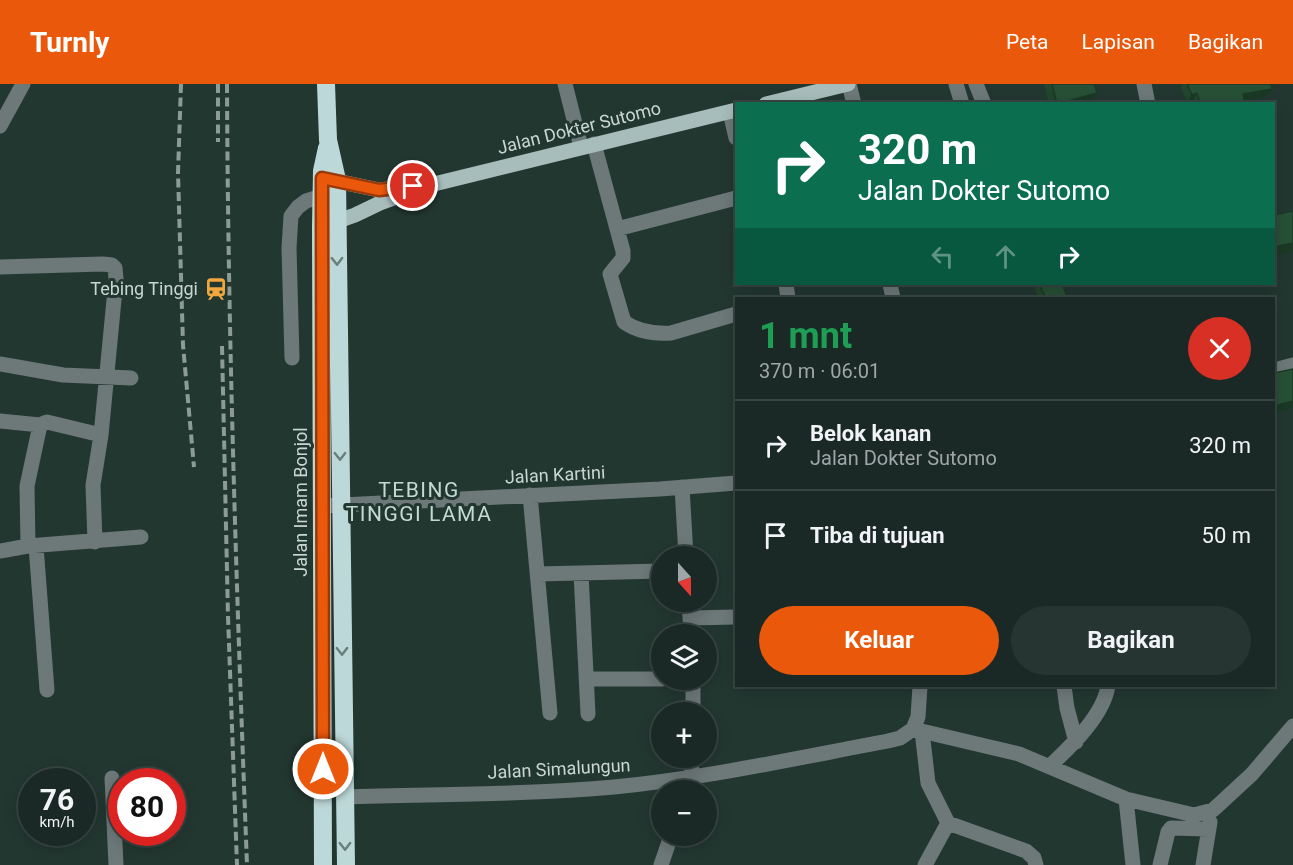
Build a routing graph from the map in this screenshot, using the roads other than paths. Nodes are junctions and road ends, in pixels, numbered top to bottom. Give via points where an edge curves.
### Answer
1 (23, 84) edge
2 (327, 84) edge
3 (565, 84) edge
4 (848, 84) edge
5 (957, 84) edge
6 (976, 84) edge
7 (1144, 84) edge
8 (829, 86) edge
9 (773, 102) edge
10 (853, 102) edge
11 (962, 102) edge
12 (983, 102) edge
13 (1148, 102) edge
14 (733, 111) edge
15 (0, 126) edge
16 (735, 129) edge
17 (587, 146) junction
18 (327, 185) junction
19 (430, 185) junction
20 (735, 198) edge
21 (329, 225) junction
22 (617, 229) junction
23 (0, 267) edge
24 (735, 314) edge
25 (292, 358) dead end
26 (0, 364) edge
27 (1293, 365) edge
28 (1275, 369) edge
29 (105, 377) junction
30 (131, 378) dead end
31 (0, 420) edge
32 (40, 425) junction
33 (101, 435) junction
34 (735, 483) edge
35 (682, 487) junction
36 (530, 495) junction
37 (331, 505) junction
38 (141, 537) dead end
39 (95, 542) junction
40 (32, 546) junction
41 (686, 546) edge
42 (0, 551) edge
43 (651, 571) edge
44 (581, 573) junction
45 (538, 574) junction
46 (690, 612) edge
47 (735, 617) edge
48 (690, 618) junction
49 (690, 624) edge
50 (586, 679) junction
51 (651, 679) edge
52 (920, 687) edge
53 (1064, 687) edge
54 (1108, 687) edge
55 (46, 690) dead end
56 (550, 713) dead end
57 (588, 714) dead end
58 (1293, 726) edge
59 (918, 730) junction
60 (1076, 742) junction
61 (1050, 766) junction
62 (708, 780) edge
63 (651, 786) edge
64 (345, 797) junction
65 (1126, 799) junction
66 (1213, 810) junction
67 (948, 823) junction
68 (1208, 829) junction
69 (115, 846) edge
70 (668, 846) edge
71 (116, 865) edge
72 (323, 865) edge
73 (346, 865) edge
74 (661, 865) edge
75 (925, 865) edge
76 (1036, 865) edge
77 (1133, 865) edge
78 (1161, 865) edge
79 (1203, 865) edge

1 - 15 street
2 - 18 highway, Jalan Imam Bonjol
3 - 17 street
4 - 8 main road
4 - 10 street
5 - 11 street
6 - 12 street
7 - 13 street
8 - 9 main road
14 - 16 street
14 - 17 main road, Jalan Dokter Sutomo
17 - 19 main road, Jalan Dokter Sutomo
17 - 22 street
18 - 19 main road, Jalan Dokter Sutomo via 379,190
18 - 21 highway, Jalan Imam Bonjol
18 - 25 street via 291,216
19 - 21 main road, Jalan Dokter Sutomo
20 - 22 street
21 - 37 highway, Jalan Imam Bonjol
22 - 24 street via 623,258 610,274 624,322 660,334
23 - 29 street via 103,264 115,268
26 - 29 street via 63,375
27 - 28 street
29 - 30 street
29 - 33 street
31 - 32 street
32 - 33 street via 47,422
32 - 40 street via 27,486
33 - 39 street via 93,485
34 - 35 street, Jalan Kartini
35 - 36 street, Jalan Kartini
35 - 41 street
36 - 37 street, Jalan Kartini
36 - 45 street
37 -> 64 highway, Jalan Imam Bonjol
37 - 72 highway, Jalan Imam Bonjol
38 - 39 street
39 - 40 street
40 - 42 street
40 - 55 street
43 - 44 street
44 - 45 street
44 - 50 street
45 - 56 street
46 - 48 street
47 - 48 street
48 - 49 street
50 - 51 street
50 - 57 street
52 - 59 street
53 - 60 street
54 - 60 street via 1106,697
58 - 66 street via 1252,774
59 - 61 street via 1019,754
59 - 62 street, Jalan Simalungun via 888,741
59 - 67 street via 928,783
60 - 61 street
61 - 65 street
63 - 64 street, Jalan Simalungun
64 -> 73 highway, Jalan Imam Bonjol
65 - 66 street via 1194,815
65 - 77 street
66 - 68 street
67 - 75 street
67 - 76 street via 1026,851
68 - 78 street via 1171,828
68 - 79 street
69 - 71 street
70 - 74 street

